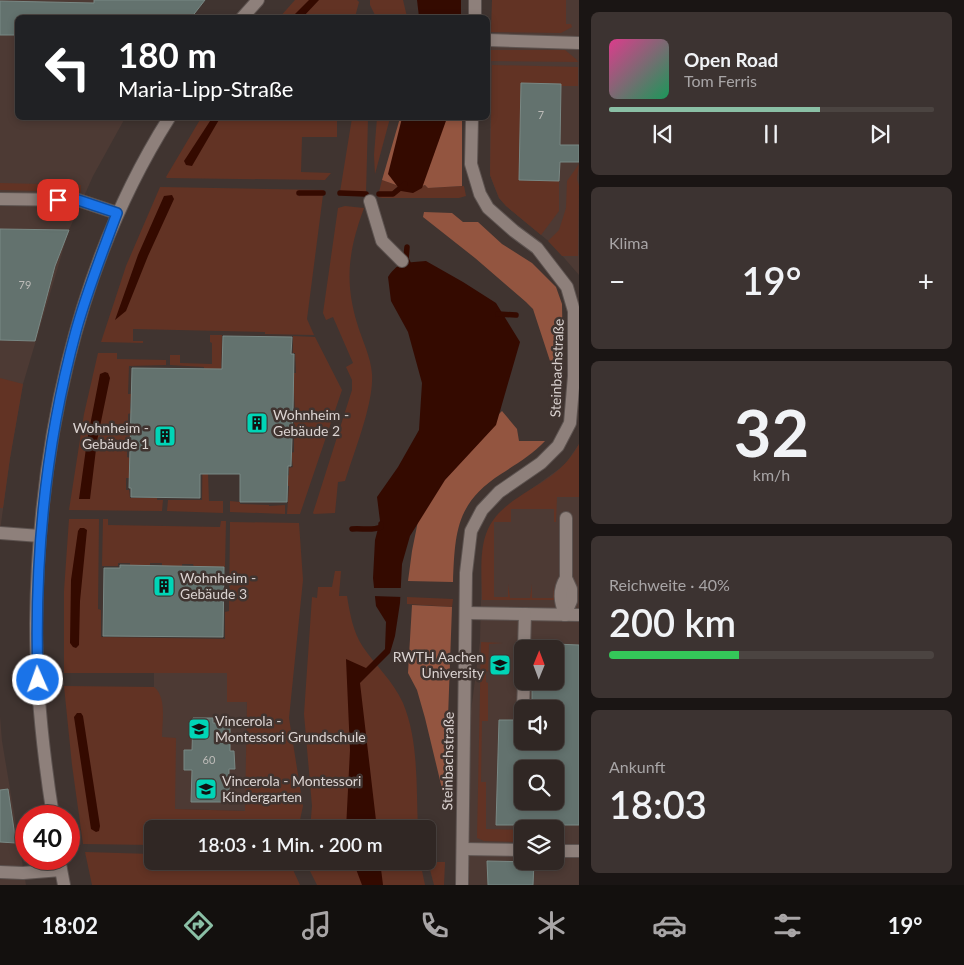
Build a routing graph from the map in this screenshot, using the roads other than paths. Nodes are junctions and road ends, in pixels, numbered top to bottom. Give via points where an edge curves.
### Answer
1 (258, 0) edge
2 (475, 0) edge
3 (245, 15) edge
4 (475, 15) edge
5 (490, 40) edge
6 (579, 43) edge
7 (168, 120) edge
8 (472, 120) edge
9 (0, 198) edge
10 (370, 201) dead end
11 (117, 213) junction
12 (402, 261) dead end
13 (566, 518) dead end
14 (0, 533) edge
15 (40, 536) junction
16 (566, 578) junction
17 (579, 578) edge
18 (466, 613) junction
19 (525, 614) junction
20 (565, 615) junction
21 (579, 615) edge
22 (524, 640) edge
23 (51, 805) edge
24 (462, 849) junction
25 (514, 850) edge
26 (564, 851) edge
27 (579, 851) edge
28 (35, 870) edge
29 (61, 870) edge
30 (0, 872) edge
31 (64, 885) edge
32 (462, 885) edge

1 - 3 street
2 - 4 street
5 - 6 street
7 - 11 street
8 - 18 street, Steinbachstraße via 471,164 480,194 488,208 537,248 567,287 574,311 575,331 570,423 558,446 547,457 499,492 482,510 471,531 467,552
9 - 11 street via 78,200
10 - 12 street via 382,241
11 - 15 street via 74,338 58,409
13 - 16 street
14 - 15 street
15 - 23 street via 36,625 38,680
16 - 17 street
16 - 20 street via 571,589 571,601
18 - 19 street
18 - 24 street, Steinbachstraße
19 - 20 street
19 - 22 street
20 - 21 street
24 - 25 street
24 - 32 street, Steinbachstraße
26 - 27 street
28 - 30 street
29 - 31 street

